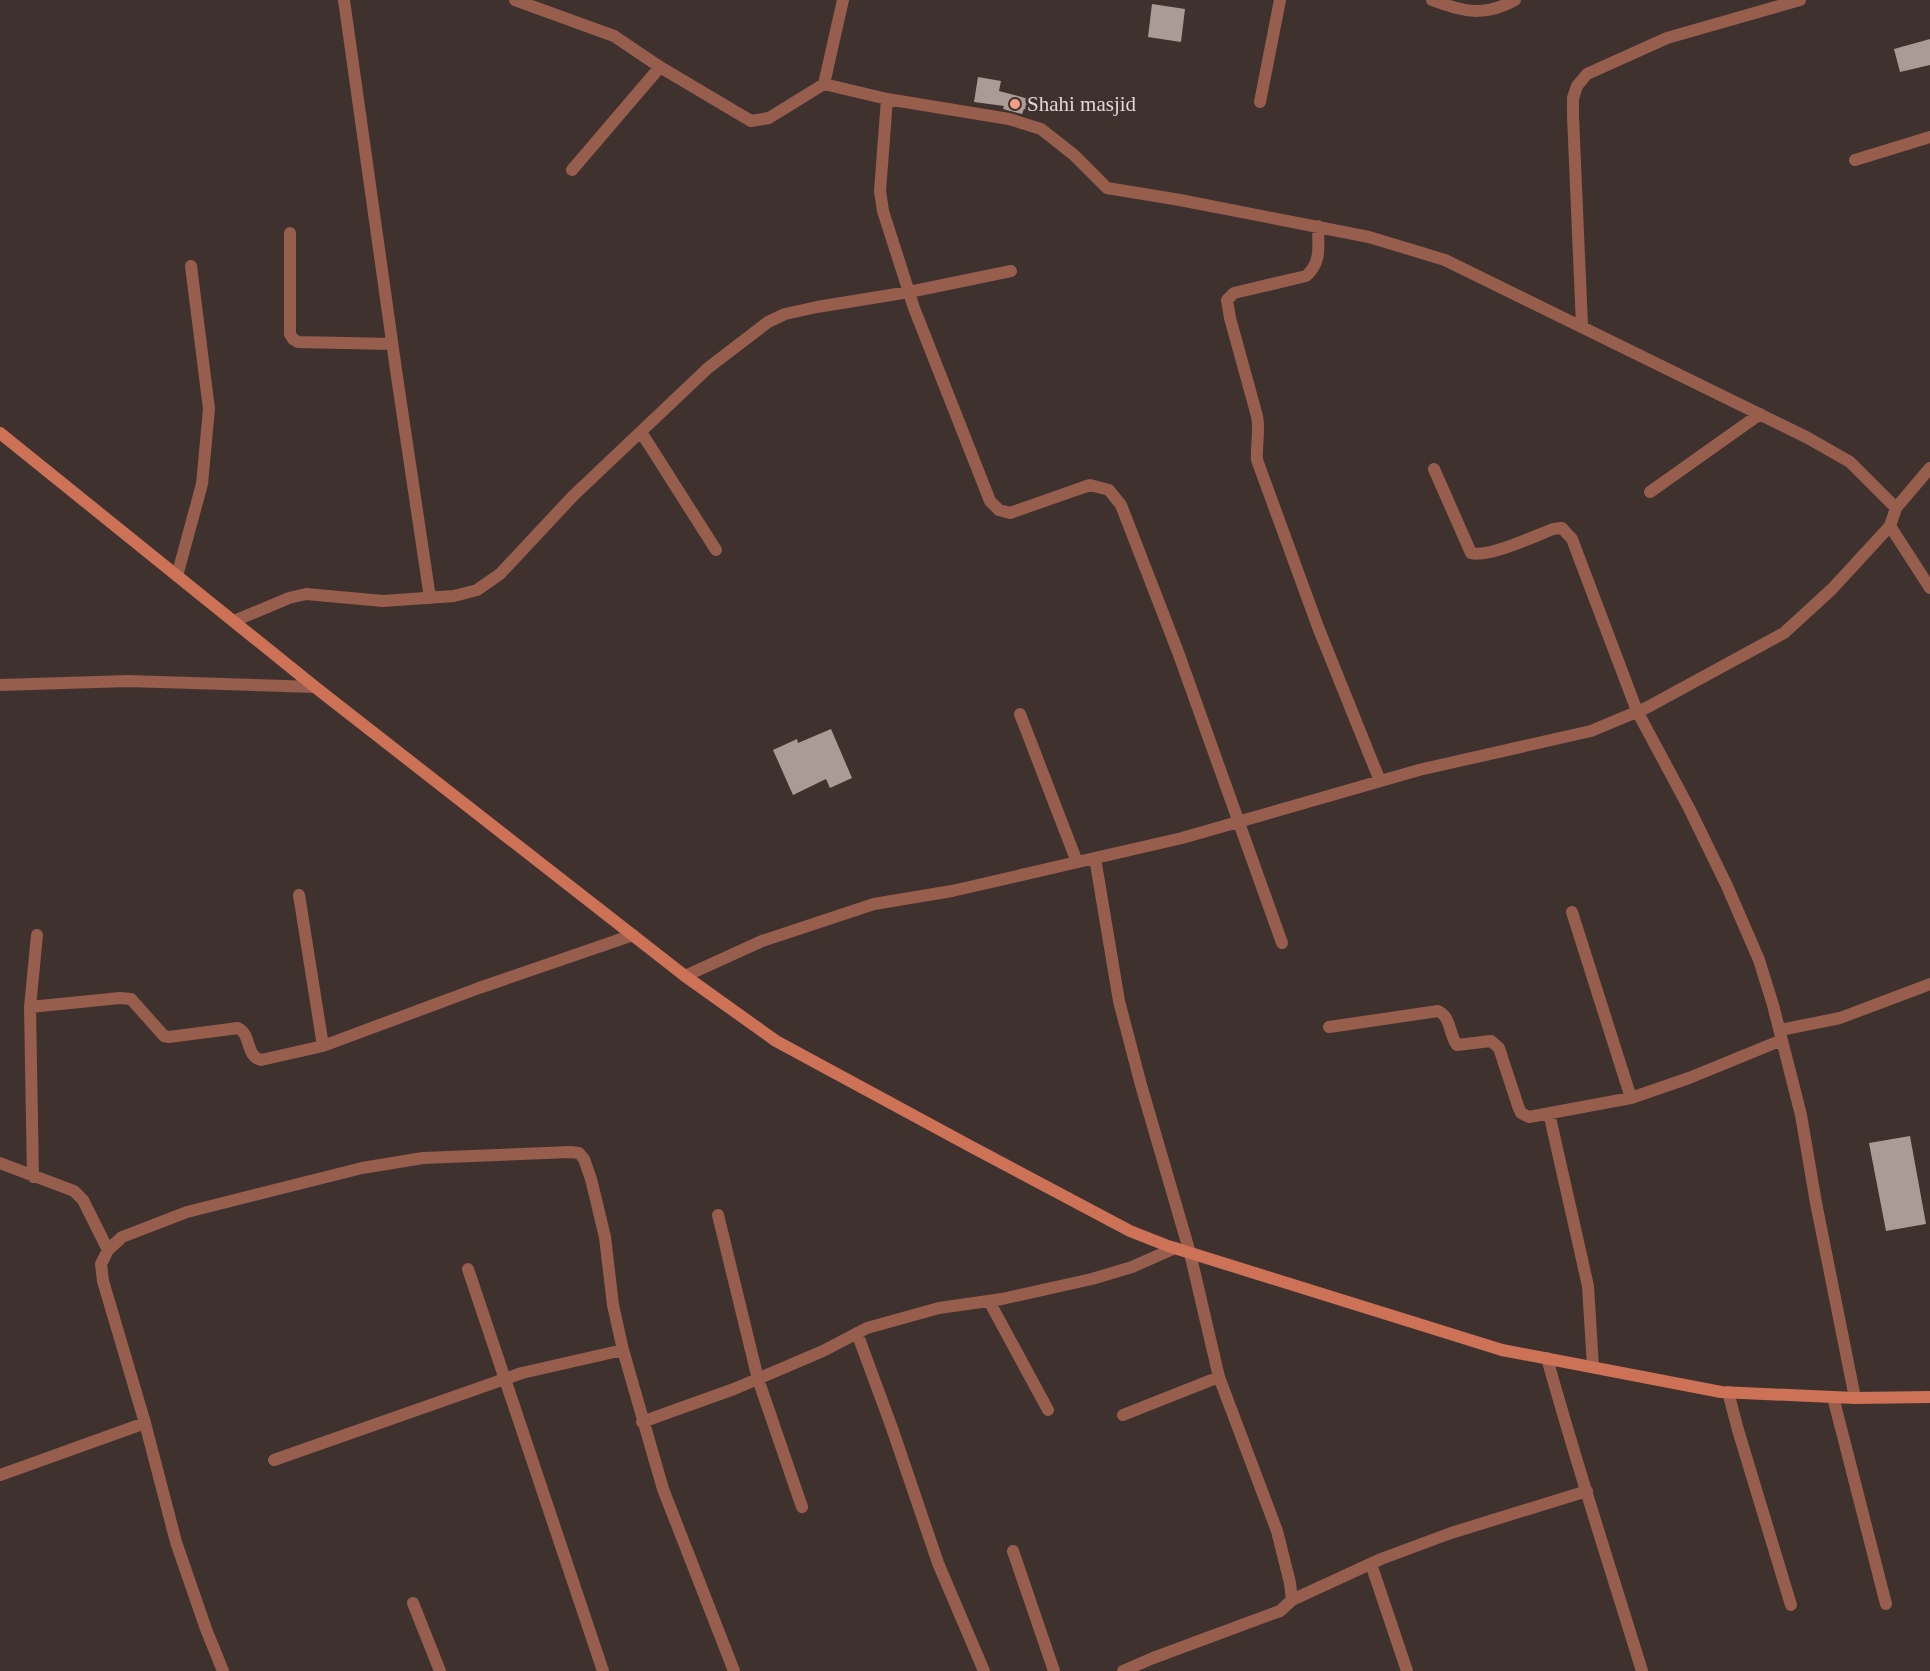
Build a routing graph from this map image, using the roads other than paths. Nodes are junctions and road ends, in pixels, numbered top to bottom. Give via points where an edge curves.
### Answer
1 (344, 0) edge
2 (515, 0) edge
3 (843, 0) edge
4 (1280, 0) edge
5 (1432, 0) edge
6 (1515, 0) edge
7 (1800, 0) edge
8 (660, 67) junction
9 (824, 84) junction
10 (887, 99) junction
11 (1260, 102) dead end
12 (1930, 137) edge
13 (1855, 160) dead end
14 (572, 170) dead end
15 (1318, 226) junction
16 (290, 233) dead end
17 (191, 266) dead end
18 (1011, 271) dead end
19 (909, 292) junction
20 (1581, 326) junction
21 (392, 344) junction
22 (1760, 414) junction
23 (641, 432) junction
24 (0, 433) edge
25 (1930, 468) edge
26 (1434, 469) dead end
27 (1650, 492) dead end
28 (1896, 508) junction
29 (1890, 526) junction
30 (716, 550) dead end
31 (177, 576) junction
32 (1930, 588) edge
33 (430, 598) junction
34 (234, 621) junction
35 (0, 685) edge
36 (315, 687) junction
37 (1637, 711) junction
38 (1020, 714) dead end
39 (1380, 781) junction
40 (1238, 822) junction
41 (1095, 858) junction
42 (1077, 862) junction
43 (299, 895) dead end
44 (1572, 912) dead end
45 (37, 935) dead end
46 (633, 935) junction
47 (1282, 943) dead end
48 (685, 976) junction
49 (1930, 984) edge
50 (30, 1007) junction
51 (1329, 1027) dead end
52 (1781, 1035) junction
53 (323, 1046) junction
54 (1631, 1098) junction
55 (1549, 1113) junction
56 (0, 1163) edge
57 (33, 1177) junction
58 (718, 1215) dead end
59 (1175, 1248) junction
60 (108, 1250) junction
61 (1190, 1253) junction
62 (468, 1269) dead end
63 (989, 1300) junction
64 (857, 1333) junction
65 (623, 1350) junction
66 (1547, 1358) junction
67 (1593, 1367) junction
68 (1219, 1377) junction
69 (505, 1379) junction
70 (758, 1379) junction
71 (1728, 1392) junction
72 (1833, 1397) junction
73 (1930, 1397) edge
74 (1855, 1398) junction
75 (1048, 1410) dead end
76 (1123, 1415) dead end
77 (642, 1422) junction
78 (145, 1423) junction
79 (274, 1460) dead end
80 (0, 1475) edge
81 (1587, 1491) junction
82 (802, 1507) dead end
83 (1013, 1551) dead end
84 (1371, 1564) junction
85 (1292, 1600) junction
86 (413, 1603) dead end
87 (1886, 1604) dead end
88 (1791, 1605) dead end
89 (223, 1671) edge
90 (440, 1671) edge
91 (603, 1671) edge
92 (735, 1671) edge
93 (984, 1671) edge
94 (1054, 1671) edge
95 (1124, 1671) edge
96 (1407, 1671) edge
97 (1642, 1671) edge

1 - 21 street
2 - 8 street via 614,36
3 - 9 street
4 - 11 street
5 - 6 street via 1464,11 1486,11
7 - 20 street via 1667,39 1587,74 1577,86 1573,116
8 - 9 street via 751,121 769,118
8 - 14 street
9 - 10 street
10 - 15 street via 1009,118 1041,129 1107,188
10 - 19 street via 880,191
12 - 13 street
15 - 20 street via 1445,260
15 - 39 street via 1317,261 1306,276 1234,293 1227,300 1257,416 1257,460
16 - 21 street via 293,339
17 - 31 street via 209,410 202,484
18 - 19 street
19 - 23 street via 785,314 768,322 708,368
19 - 40 street via 990,501 999,510 1010,513 1090,485 1109,490 1121,505
20 - 22 street
21 - 33 street
22 - 27 street
22 - 28 street via 1850,462
23 - 30 street
23 - 33 street via 573,496 500,574 477,590
24 - 31 main road
25 - 28 street
26 - 37 street via 1471,553 1478,555 1553,529 1562,528 1572,539
28 - 29 street
29 - 32 street
29 - 37 street via 1832,589 1784,633
31 - 34 main road
33 - 34 street via 383,601 306,594
34 - 36 main road
35 - 36 street via 128,681
36 - 46 main road
37 - 39 street via 1591,731
37 - 52 street via 1727,886 1758,960
38 - 42 street
39 - 40 street
40 - 41 street
40 - 47 street
41 - 42 street
41 - 61 street via 1119,1001
42 - 48 street via 952,891 874,904 762,941
43 - 53 street
44 - 54 street
45 - 50 street
46 - 48 main road
46 - 53 street
48 - 59 main road via 776,1041 1130,1231
49 - 52 street
50 - 53 street via 131,999 164,1036 238,1028 246,1034 253,1055 261,1060
50 - 57 street
51 - 55 street via 1443,1012 1457,1045 1496,1043 1521,1113 1529,1117
52 - 54 street via 1689,1078
52 - 74 street via 1801,1115
54 - 55 street
55 - 67 street via 1588,1286
56 - 57 street
57 - 60 street via 74,1191 83,1200
58 - 70 street
59 - 61 main road
59 - 63 street via 1092,1280
60 - 65 street via 122,1237 187,1212 362,1168 423,1158 579,1153 591,1179 605,1237
60 - 78 street via 101,1264 103,1281
61 - 66 main road via 1502,1350
61 - 68 street
62 - 69 street
63 - 64 street via 939,1308
63 - 75 street
64 - 70 street
64 - 93 street via 938,1563
65 - 69 street
65 - 77 street
66 - 67 main road
66 - 81 street
67 - 71 main road
68 - 76 street
68 - 85 street via 1277,1531
69 - 79 street
69 - 91 street
70 - 77 street
70 - 82 street
71 - 72 main road
71 - 88 street
72 - 74 main road
72 - 87 street
73 - 74 main road
77 - 92 street via 663,1489
78 - 80 street
78 - 89 street via 176,1542
81 - 84 street via 1451,1533
81 - 97 street
83 - 94 street
84 - 85 street
84 - 96 street
85 - 95 street via 1280,1611
86 - 90 street

